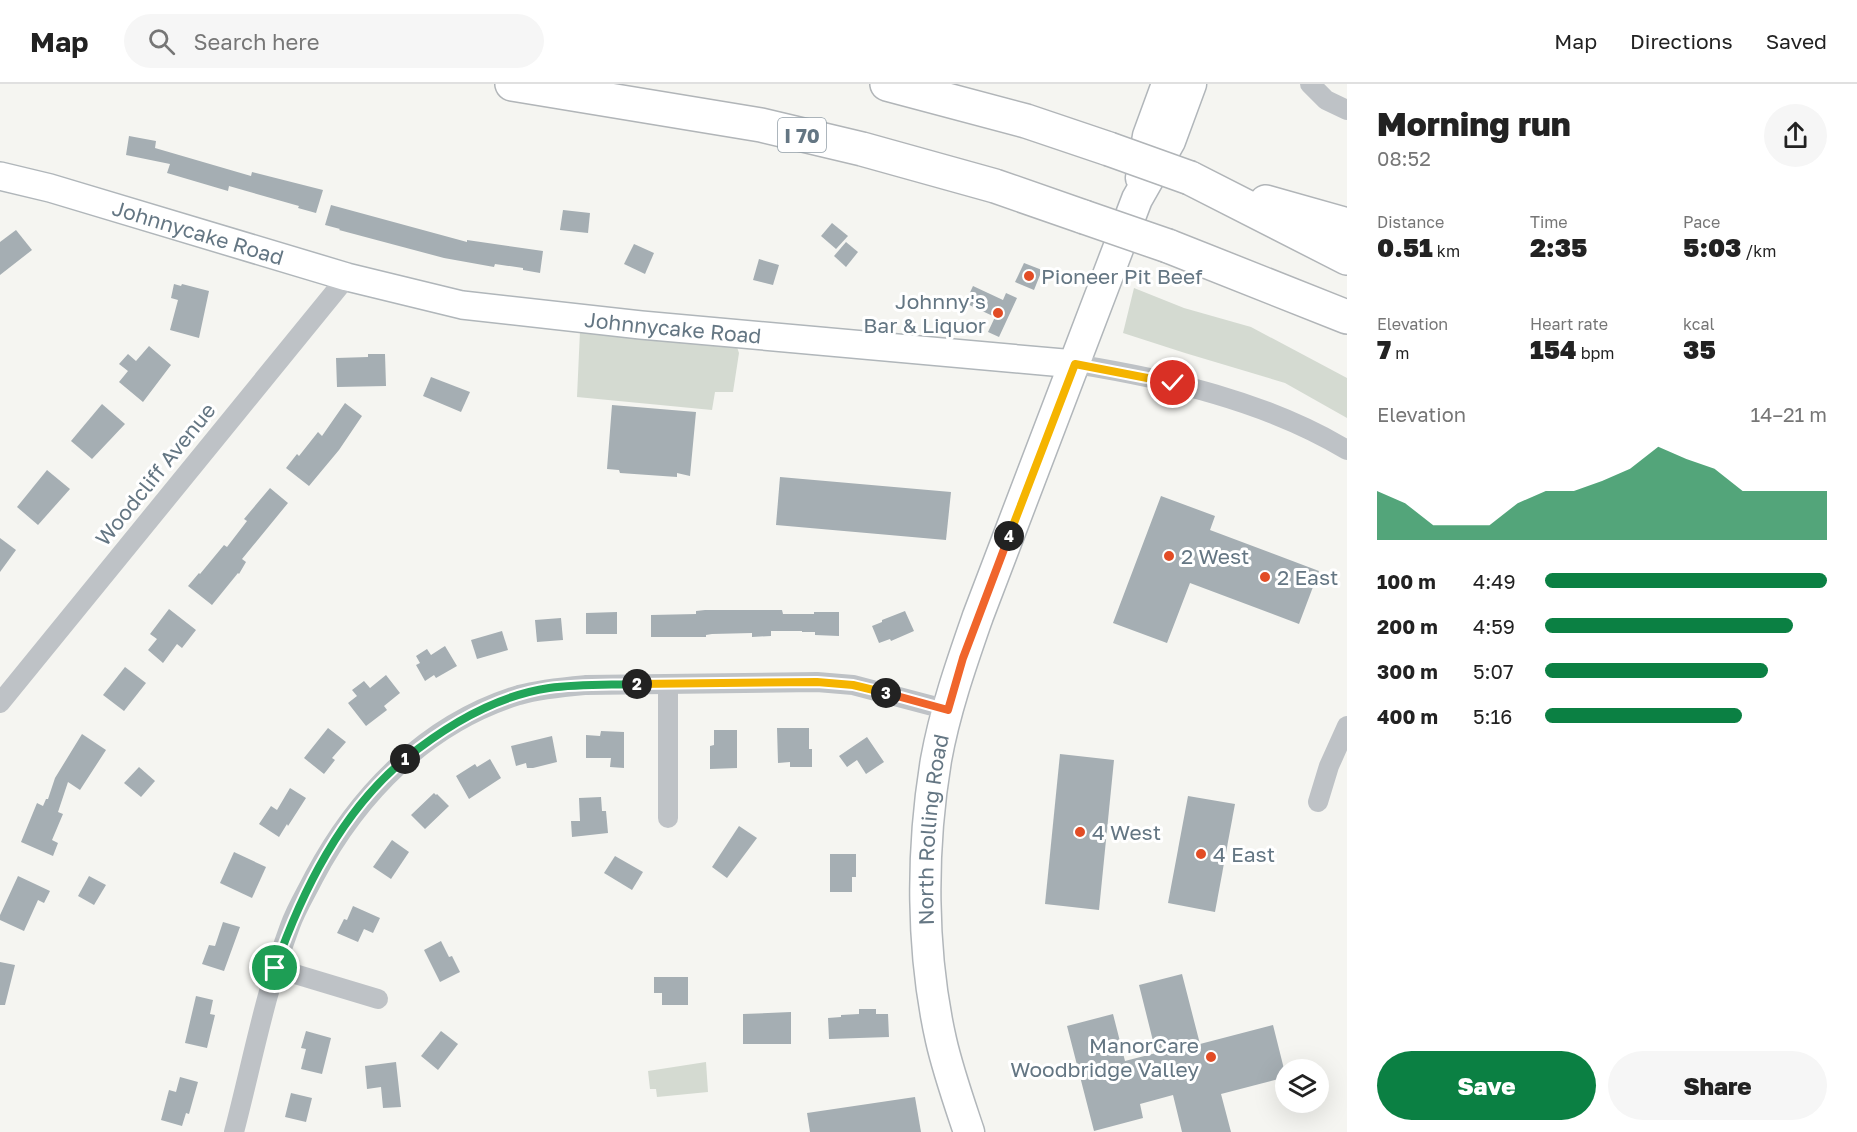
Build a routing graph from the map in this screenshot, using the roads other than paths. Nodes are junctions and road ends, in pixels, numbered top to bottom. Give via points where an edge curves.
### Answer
1 (512, 84) edge
2 (887, 84) edge
3 (1167, 84) edge
4 (1191, 84) edge
5 (1310, 84) edge
6 (1347, 110) edge
7 (0, 177) edge
8 (1190, 178) junction
9 (1137, 199) junction
10 (1347, 225) edge
11 (1347, 258) edge
12 (347, 277) junction
13 (1347, 317) edge
14 (1075, 364) junction
15 (1347, 450) edge
16 (668, 684) junction
17 (0, 703) edge
18 (948, 710) junction
19 (1347, 726) edge
20 (1318, 802) dead end
21 (668, 818) dead end
22 (275, 968) junction
23 (378, 999) dead end
24 (234, 1132) edge
25 (969, 1132) edge

1 - 13 highway, I 70, bridge via 772,128 995,186 1168,246
2 - 8 highway, bridge via 1026,121
3 - 9 main road, North Rolling Road via 1148,136
4 - 9 main road, North Rolling Road via 1170,141
5 - 6 street via 1326,100
7 - 12 street, Johnnycake Road via 50,188
8 - 10 highway
8 - 11 highway
9 - 14 main road, North Rolling Road
12 - 14 street, Johnnycake Road via 462,305 517,313
12 - 17 street, Woodcliff Avenue
14 - 15 street, Johnnycake Road via 1173,383 1235,401 1284,418
14 - 18 main road, North Rolling Road via 978,616
16 - 18 street via 853,685
16 - 21 street
16 - 22 street via 586,685 519,695 456,722 425,743 370,793 328,850 291,924
18 - 25 main road, North Rolling Road via 929,813 927,922 941,1040
19 - 20 street
22 - 23 street
22 - 24 street

